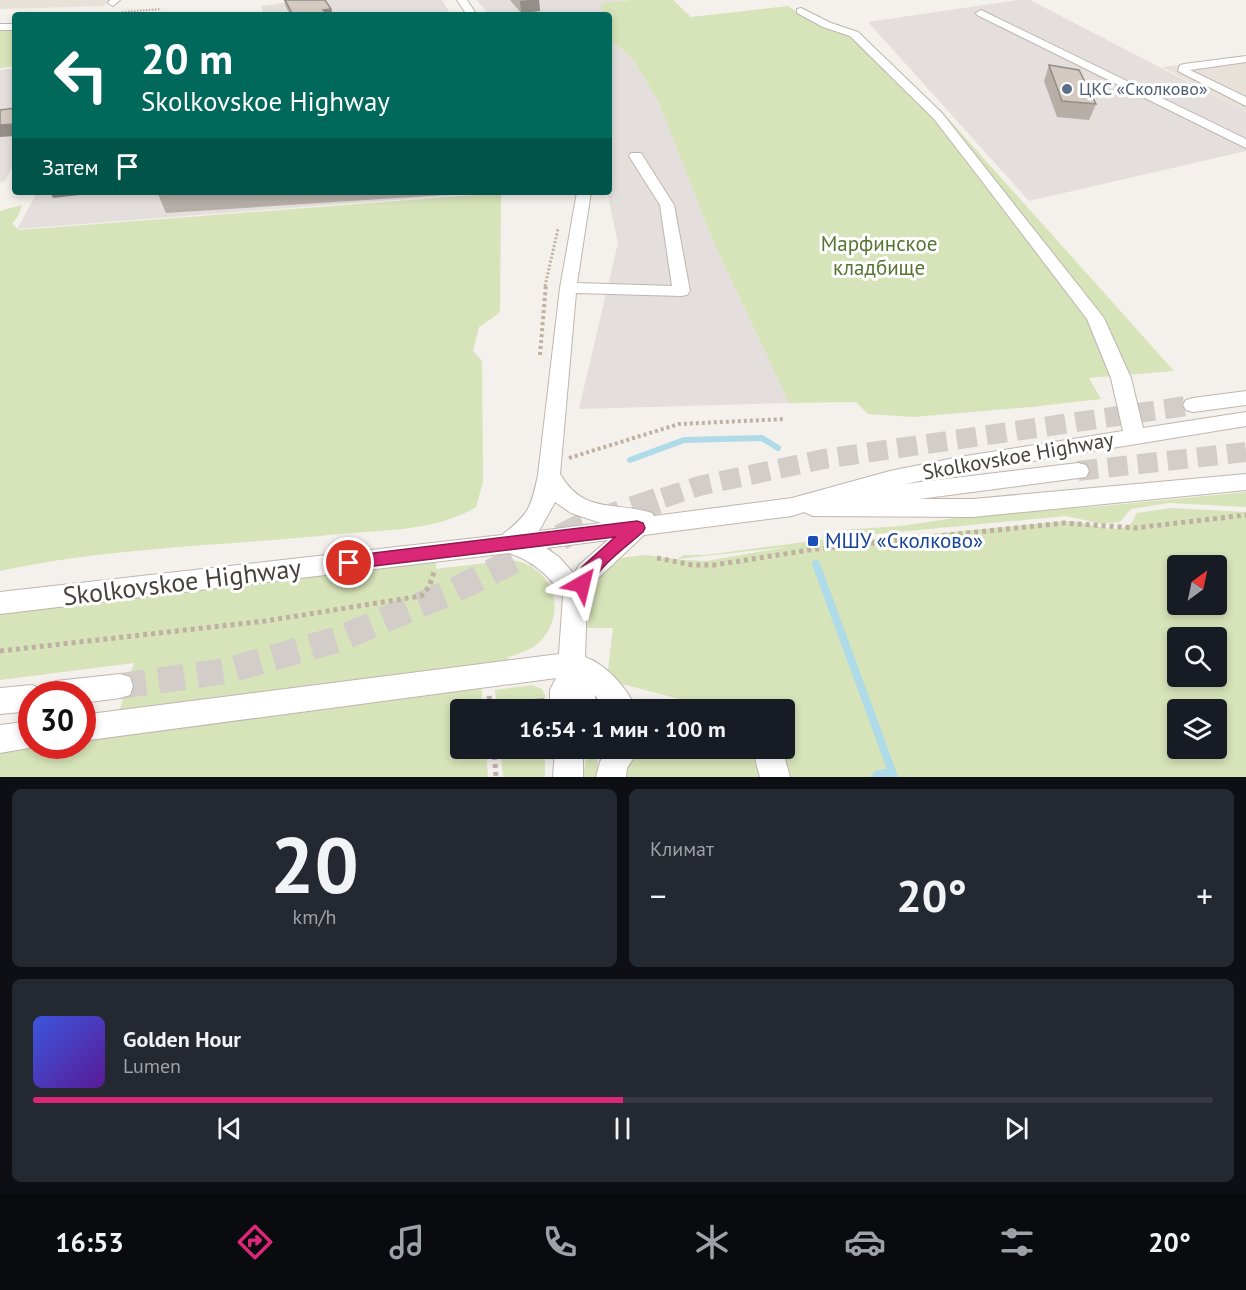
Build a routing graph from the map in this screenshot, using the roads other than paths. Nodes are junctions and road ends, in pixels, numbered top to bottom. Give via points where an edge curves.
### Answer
1 (801, 10) dead end
2 (981, 13) dead end
3 (1246, 59) edge
4 (1246, 102) edge
5 (1246, 144) edge
6 (636, 156) dead end
7 (584, 195) edge
8 (568, 288) junction
9 (1246, 398) edge
10 (1193, 405) tunnel mouth
11 (1246, 419) edge
12 (1134, 436) junction
13 (556, 467) junction
14 (1078, 471) tunnel mouth
15 (1246, 482) edge
16 (792, 507) junction
17 (674, 523) junction
18 (637, 528) junction
19 (508, 544) junction
20 (575, 595) junction
21 (0, 603) edge
22 (570, 671) junction
23 (120, 687) tunnel mouth
24 (96, 690) edge
25 (18, 699) edge
26 (564, 699) edge
27 (581, 699) edge
28 (614, 699) edge
29 (0, 701) edge
30 (96, 726) edge
31 (18, 737) edge
32 (0, 739) edge
33 (569, 759) edge
34 (617, 759) edge
35 (772, 759) edge
36 (568, 777) edge
37 (610, 777) edge
38 (775, 777) edge

1 - 12 street via 854,33 938,116 980,169 1095,318 1121,378
2 - 5 street
3 - 4 street via 1184,67 1184,71
6 - 8 street via 667,205 681,291
7 - 8 street
8 - 13 street
9 - 10 street
11 - 12 street, Skolkovskoe Highway
12 - 16 street, Skolkovskoe Highway via 890,479
13 - 17 street via 562,496 579,508
13 - 19 street via 537,516
14 - 16 street
15 - 16 street, Skolkovskoe Highway via 973,508
16 - 17 street, Skolkovskoe Highway
17 - 18 street, Skolkovskoe Highway
18 - 19 street, Skolkovskoe Highway
18 - 20 street via 588,572
19 - 20 street via 545,557 559,569
19 - 21 street, Skolkovskoe Highway
20 - 22 street via 576,627
22 - 26 street
22 - 27 street via 581,689
22 - 28 street via 582,666 592,672
22 - 30 street
23 - 24 street
25 - 29 street
31 - 32 street
33 - 36 street
34 - 37 street
35 - 38 street

